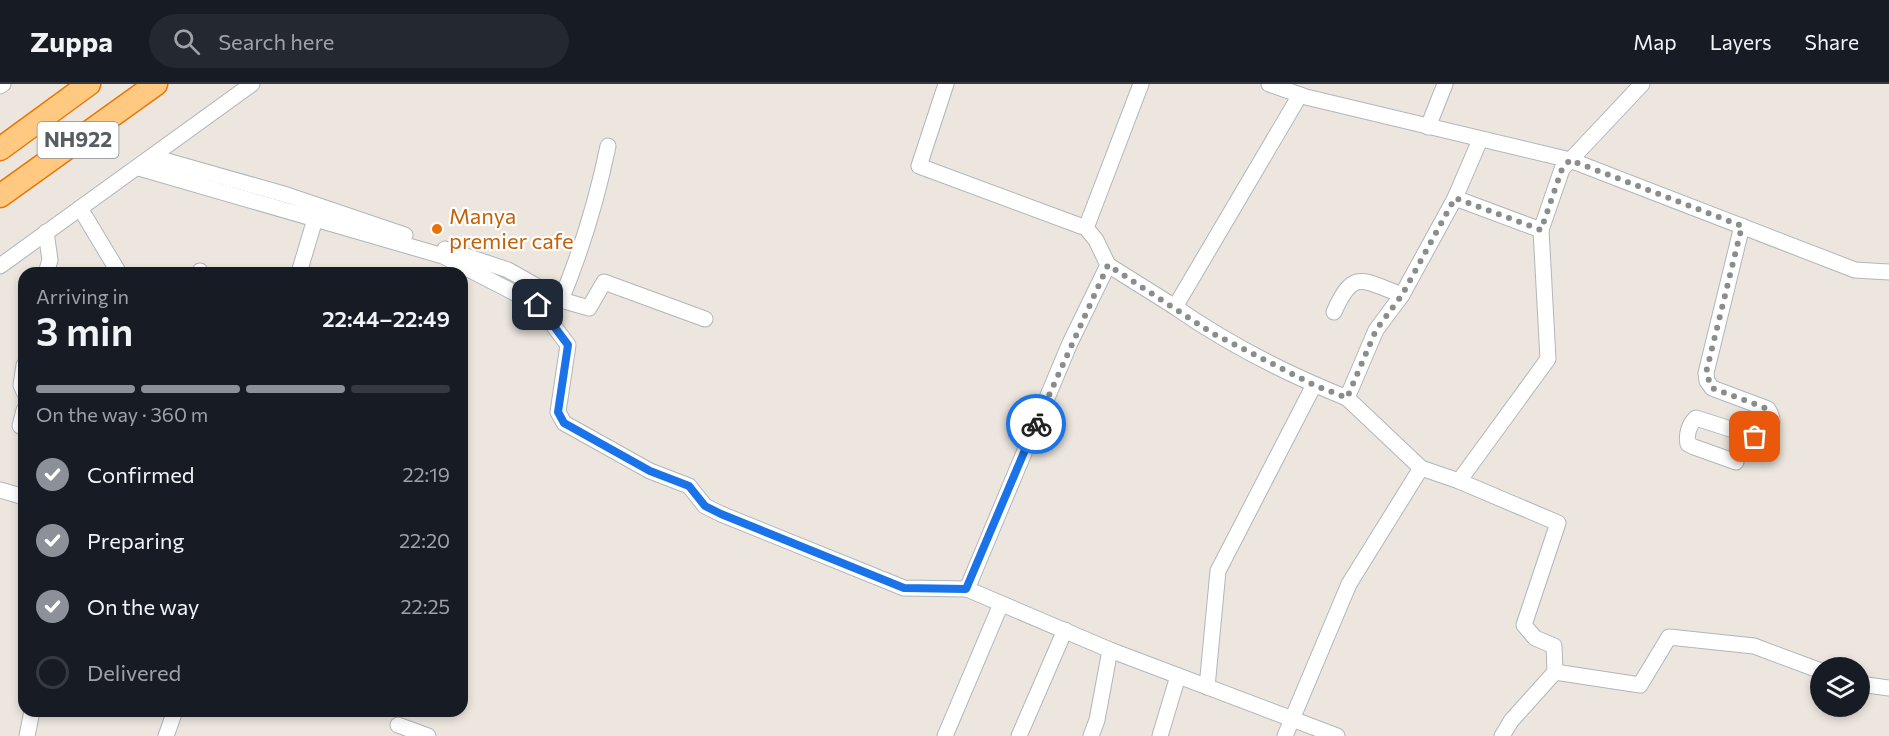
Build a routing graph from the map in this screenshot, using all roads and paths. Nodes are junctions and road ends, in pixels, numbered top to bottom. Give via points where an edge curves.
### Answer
1 (89, 84) edge
2 (156, 84) edge
3 (252, 84) edge
4 (945, 84) edge
5 (1142, 84) edge
6 (1269, 84) edge
7 (1444, 84) edge
8 (1642, 84) edge
9 (1306, 92) edge
10 (1428, 128) junction
11 (1480, 140) junction
12 (608, 146) dead end
13 (0, 149) edge
14 (153, 158) junction
15 (1570, 160) junction
16 (139, 168) junction
17 (0, 195) edge
18 (1455, 198) junction
19 (80, 208) junction
20 (315, 219) junction
21 (1742, 226) junction
22 (1086, 228) junction
23 (1541, 230) junction
24 (46, 232) junction
25 (1108, 265) junction
26 (0, 266) edge
27 (48, 267) edge
28 (115, 267) edge
29 (301, 267) edge
30 (464, 267) edge
31 (468, 269) edge
32 (1889, 272) edge
33 (1402, 295) junction
34 (561, 300) junction
35 (1175, 308) junction
36 (1334, 312) dead end
37 (705, 319) dead end
38 (1314, 385) junction
39 (1347, 398) junction
40 (1736, 462) dead end
41 (1421, 468) junction
42 (1459, 481) junction
43 (0, 490) edge
44 (18, 495) edge
45 (966, 589) junction
46 (1001, 603) junction
47 (1065, 630) junction
48 (1110, 650) junction
49 (1810, 667) edge
50 (1555, 672) junction
51 (1178, 676) junction
52 (1870, 685) edge
53 (1207, 687) junction
54 (1889, 688) edge
55 (31, 717) edge
56 (173, 717) edge
57 (1293, 719) junction
58 (398, 725) dead end
59 (27, 736) edge
60 (166, 736) edge
61 (428, 736) edge
62 (945, 736) edge
63 (1019, 736) edge
64 (1091, 736) edge
65 (1160, 736) edge
66 (1285, 736) edge
67 (1337, 736) edge
68 (1502, 736) edge

1 - 13 highway, NH922
2 - 17 highway, NH922
3 - 14 street
4 - 22 street via 919,166
5 - 22 street
6 - 9 street
7 - 10 street
8 - 15 street
9 - 10 street
9 - 35 street
10 - 11 street
11 - 15 street
11 - 18 street
12 - 34 street via 585,241
14 - 16 street
14 - 34 street via 287,195 508,270
15 - 21 street
15 - 23 street via 1562,169
16 - 19 street
16 - 20 street
18 - 23 street
18 - 33 street
19 - 24 street
19 - 28 street
20 - 29 street
20 - 30 street via 442,256
21 - 32 street via 1855,270
21 - 40 street via 1707,381 1712,388 1768,409 1773,420 1768,434 1755,437 1696,418 1687,440 1694,447
22 - 25 street
23 - 42 street via 1548,359
24 - 26 street
24 - 27 street
25 - 35 street
25 - 45 street via 1070,343
31 - 45 street via 538,305 568,345 558,412 564,423 650,471 689,486 705,506 904,588
33 - 36 street via 1354,281
33 - 39 street via 1376,330
34 - 37 street via 589,308 604,282
35 - 38 street via 1212,333
38 - 39 street
38 - 53 street via 1218,571
39 - 41 street
41 - 42 street
41 - 57 street via 1349,584
42 - 50 street via 1558,523 1524,625 1535,638 1554,646
43 - 44 street
45 - 46 street
46 - 47 street
46 - 62 street
47 - 48 street
47 - 63 street
48 - 51 street
48 - 64 street
49 - 50 street via 1754,646 1669,637 1640,685
50 - 68 street
51 - 53 street
51 - 65 street
52 - 54 street
53 - 57 street
55 - 59 street
56 - 60 street
57 - 66 street
57 - 67 street
58 - 61 street

